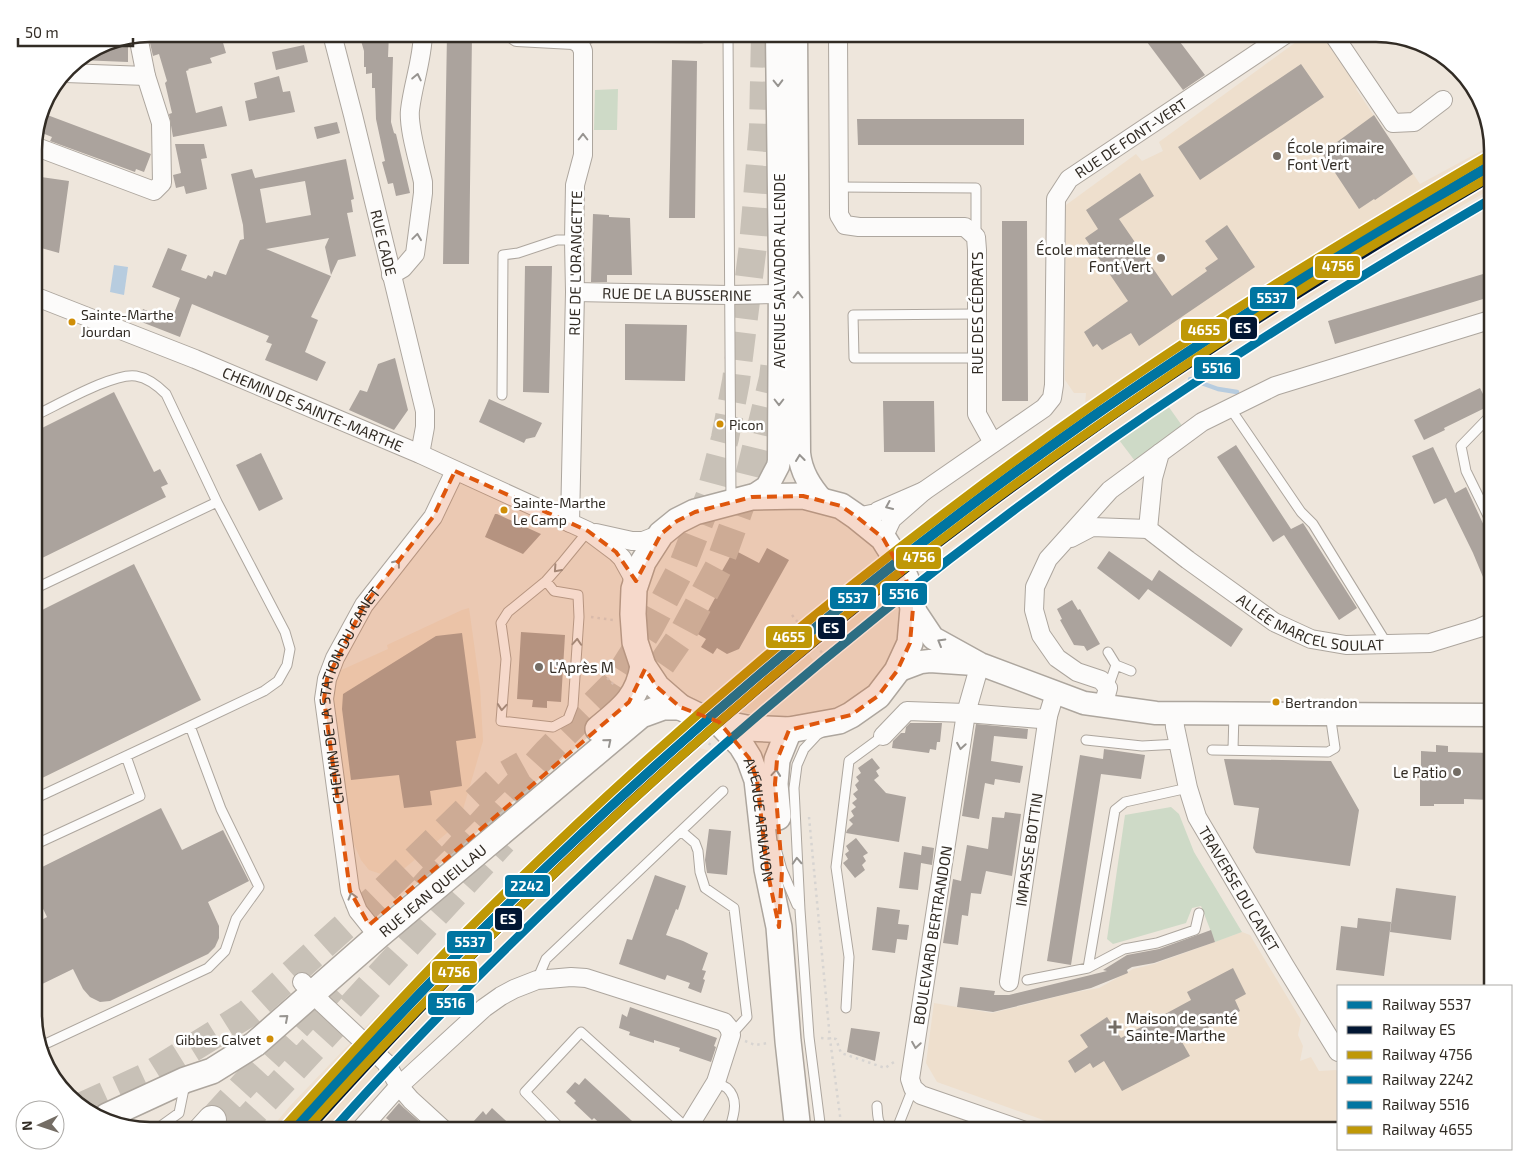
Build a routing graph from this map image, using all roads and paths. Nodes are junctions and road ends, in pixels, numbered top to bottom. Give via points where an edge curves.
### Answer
1 (334, 42) edge
2 (422, 42) edge
3 (576, 42) edge
4 (583, 42) edge
5 (728, 42) edge
6 (777, 42) edge
7 (796, 42) edge
8 (838, 42) edge
9 (1274, 42) edge
10 (1338, 42) edge
11 (139, 43) edge
12 (580, 44) junction
13 (75, 73) edge
14 (146, 76) junction
15 (1443, 100) dead end
16 (43, 149) edge
17 (839, 187) junction
18 (976, 237) junction
19 (574, 240) junction
20 (391, 275) junction
21 (575, 292) junction
22 (779, 294) junction
23 (729, 295) junction
24 (43, 300) edge
25 (977, 314) junction
26 (1484, 322) edge
27 (977, 358) junction
28 (502, 395) dead end
29 (1230, 408) junction
30 (43, 412) edge
31 (1484, 422) edge
32 (993, 443) junction
33 (420, 454) junction
34 (1160, 454) junction
35 (455, 470) junction
36 (924, 491) junction
37 (741, 500) junction
38 (822, 500) junction
39 (217, 502) junction
40 (1484, 508) edge
41 (858, 517) junction
42 (570, 523) junction
43 (1148, 529) junction
44 (588, 531) junction
45 (661, 534) junction
46 (1064, 541) junction
47 (888, 545) junction
48 (546, 581) junction
49 (43, 585) edge
50 (634, 589) junction
51 (913, 608) junction
52 (792, 615) dead end
53 (584, 617) dead end
54 (616, 620) dead end
55 (1484, 626) edge
56 (1387, 644) junction
57 (1108, 652) dead end
58 (827, 659) dead end
59 (594, 664) dead end
60 (980, 664) junction
61 (1116, 665) junction
62 (643, 666) junction
63 (896, 671) junction
64 (1131, 671) dead end
65 (622, 692) dead end
66 (1055, 693) junction
67 (1106, 697) junction
68 (680, 707) junction
69 (966, 713) junction
70 (1174, 713) junction
71 (1234, 713) junction
72 (1330, 713) junction
73 (1484, 715) edge
74 (1048, 716) junction
75 (839, 721) junction
76 (190, 726) junction
77 (789, 730) junction
78 (743, 736) junction
79 (882, 736) joint
80 (1086, 740) dead end
81 (1179, 744) junction
82 (1234, 749) junction
83 (1212, 750) dead end
84 (126, 756) junction
85 (757, 780) junction
86 (1188, 788) junction
87 (723, 791) dead end
88 (43, 795) edge
89 (681, 831) junction
90 (43, 842) edge
91 (782, 870) junction
92 (800, 910) junction
93 (1199, 913) dead end
94 (778, 926) junction
95 (374, 931) junction
96 (1088, 968) junction
97 (537, 980) junction
98 (1027, 980) dead end
99 (1009, 982) dead end
100 (308, 988) junction
101 (846, 1008) dead end
102 (731, 1036) junction
103 (799, 1039) junction
104 (47, 1043) edge
105 (755, 1045) dead end
106 (1337, 1050) edge
107 (914, 1053) junction
108 (185, 1080) junction
109 (716, 1082) junction
110 (399, 1086) junction
111 (914, 1088) junction
112 (877, 1106) dead end
113 (110, 1114) edge
114 (166, 1122) edge
115 (368, 1122) edge
116 (435, 1122) edge
117 (555, 1122) edge
118 (678, 1122) edge
119 (692, 1122) edge
120 (732, 1122) edge
121 (798, 1122) edge
122 (819, 1122) edge
123 (878, 1122) edge
124 (900, 1122) edge
125 (1000, 1122) edge

1 - 20 street, RUE CADE
20 -> 2 street via 403,268 415,254 423,182 410,110
3 - 12 street
4 - 12 lane
5 - 23 lane
6 -> 22 street, AVENUE SALVADOR ALLENDE
38 -> 7 street, AVENUE SALVADOR ALLENDE via 805,476 799,453
8 - 17 street, RUE DES CÉDRATS
9 - 32 street, RUE DE FONT-VERT via 1069,179 1056,200 1052,398 1044,408
10 - 15 street via 1393,123 1414,122
11 - 14 street
19 -> 12 street, RUE DE L'ORANGETTE via 575,185 583,155 583,51
13 - 14 street
14 - 16 street via 161,122 162,183 154,190
17 - 18 street, RUE DES CÉDRATS via 838,215 846,225 965,226
17 - 18 lane via 976,188
18 - 25 street, RUE DES CÉDRATS
19 - 21 street, RUE DE L'ORANGETTE
19 - 28 lane via 556,240 503,255
20 - 33 street, RUE CADE via 425,411
21 - 23 street, RUE DE LA BUSSERINE
21 - 42 street, RUE DE L'ORANGETTE
22 - 23 street, RUE DE LA BUSSERINE
22 -> 37 street, AVENUE SALVADOR ALLENDE via 779,461 767,487
23 - 37 lane
24 - 33 street, CHEMIN DE SAINTE-MARTHE via 195,359
25 - 27 street, RUE DES CÉDRATS
25 - 27 lane via 853,315 854,358
26 - 29 street via 1275,386
27 - 32 street, RUE DES CÉDRATS via 977,414
29 - 34 street via 1202,422
29 - 56 lane via 1301,512 1313,524
30 - 39 lane via 120,377 136,376 155,384 166,394
31 - 40 lane via 1461,446 1466,471
32 - 36 street, RUE DE FONT-VERT
33 - 35 street, CHEMIN DE SAINTE-MARTHE
34 - 43 street via 1153,478
34 - 46 street via 1110,490
35 - 42 street, CHEMIN DE SAINTE-MARTHE
95 -> 35 street, CHEMIN DE LA STATION DU CANET via 358,911 350,892 324,699 327,679 364,605 433,517
36 -> 41 street, RUE DE FONT-VERT via 876,513
36 - 47 street, RUE DE FONT-VERT via 892,519
37 - 38 main road via 803,496
37 - 45 main road via 695,512
38 - 41 main road via 841,506
39 - 49 lane
39 - 76 lane via 285,632 290,649 287,665 278,681 264,691
41 - 47 main road
42 - 44 street, CHEMIN DE SAINTE-MARTHE
43 - 46 street via 1092,527
43 - 56 street, ALLÉE MARCEL SOULAT via 1274,622 1310,639 1346,645
44 - 45 street, CHEMIN DE SAINTE-MARTHE via 632,541 643,541
44 -> 48 lane
44 - 50 street, CHEMIN DE SAINTE-MARTHE via 622,558 632,576
45 - 50 main road via 643,562
46 - 67 street via 1048,559 1035,587 1034,610 1041,635 1057,658 1077,672 1101,680
47 - 51 main road via 906,579
48 -> 48 lane via 508,612 501,623 506,659 501,721 553,727 568,719 573,706 578,595 554,591
50 - 62 main road via 635,642
60 -> 51 street via 932,638
51 - 63 main road via 910,643
52 - 58 path
53 - 54 path
55 - 56 street, ALLÉE MARCEL SOULAT via 1430,644
57 - 61 lane
59 - 65 path
60 - 63 street via 930,661
60 - 66 street
60 - 69 street, BOULEVARD BERTRANDON
61 - 64 lane
61 - 67 lane
62 - 68 main road via 657,687
62 - 95 main road, RUE JEAN QUEILLAU via 641,679 630,702 433,869
63 - 75 main road via 878,696
66 - 67 street via 1084,703
66 - 74 street
67 - 70 street via 1156,712
68 - 78 main road, AVENUE ARNAVON via 719,722
95 -> 68 main road, RUE JEAN QUEILLAU via 641,715 663,707
69 - 74 street via 1040,719
69 - 79 street via 907,711
69 -> 107 street, BOULEVARD BERTRANDON
70 - 71 street
70 - 81 street, TRAVERSE DU CANET
71 - 72 street
71 - 82 lane
72 - 73 street
72 - 82 lane via 1335,748 1328,752
74 - 99 street, IMPASSE BOTTIN
75 - 77 main road
92 -> 75 lane via 794,788 797,765 804,749 817,735
76 - 84 lane
76 - 104 lane via 221,809 259,887 236,919 224,951 208,968
77 - 78 main road
91 -> 77 main road, AVENUE ARNAVON via 775,784 777,760
78 - 85 main road, AVENUE ARNAVON
79 - 101 lane via 849,761 836,867 849,957
80 - 81 lane via 1142,746
81 - 86 street, TRAVERSE DU CANET
82 - 83 lane
84 - 88 lane
84 - 90 lane via 140,796
85 - 91 lane
85 - 94 main road, AVENUE ARNAVON via 767,868
86 - 96 lane via 1125,802 1115,810
86 - 106 street, TRAVERSE DU CANET via 1198,817
87 - 89 lane
89 - 97 lane via 546,959
89 - 102 lane via 695,843 706,888 734,908 747,1017
91 - 92 lane
91 - 94 main road, AVENUE ARNAVON
92 - 103 lane
93 - 96 lane via 1196,930 1157,943 1124,949
94 - 103 main road, AVENUE ARNAVON
95 - 100 main road, RUE JEAN QUEILLAU
96 - 98 lane
97 - 102 street via 586,978 724,1022
97 - 110 street via 514,989 484,1008
100 - 108 main road, RUE JEAN QUEILLAU via 255,1044 212,1072
100 - 110 street via 386,1063
102 - 109 street
103 - 105 path
103 - 107 path via 836,1038 841,1054 885,1068 900,1057
103 - 121 main road, AVENUE ARNAVON
103 - 122 lane
107 - 111 street, BOULEVARD BERTRANDON via 910,1079
108 - 113 main road, RUE JEAN QUEILLAU
108 - 114 lane via 179,1112
109 - 119 street
109 - 120 lane via 727,1088 735,1100
110 - 115 street
110 - 116 street
111 - 124 lane
111 - 125 street via 921,1095
112 - 123 lane
117 - 118 lane via 525,1092 581,1032

